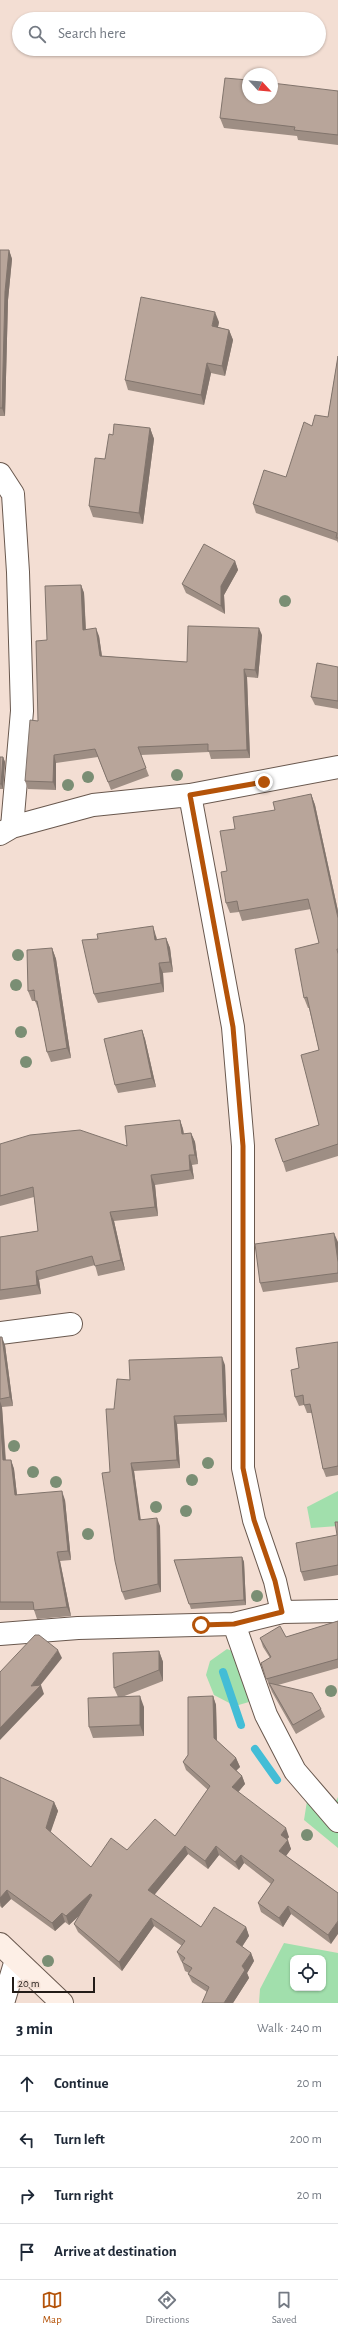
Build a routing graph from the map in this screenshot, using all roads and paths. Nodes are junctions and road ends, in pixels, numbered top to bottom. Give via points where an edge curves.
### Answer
1 (0, 474) edge
2 (338, 767) edge
3 (190, 795) junction
4 (6, 831) edge
5 (71, 1324) dead end
6 (0, 1333) edge
7 (338, 1611) edge
8 (282, 1612) junction
9 (234, 1624) junction
10 (0, 1634) edge
11 (338, 1821) edge
12 (0, 1944) edge
13 (16, 1960) junction
14 (3, 2003) edge
15 (62, 2003) edge

1 - 4 street via 13,494 22,711
2 - 3 street
3 - 4 street via 93,805
3 - 8 street via 233,1027 243,1146 243,1468 254,1520 275,1581
5 - 6 street
7 - 8 street
8 - 9 street
9 - 10 street via 78,1628
9 - 11 street via 266,1715 295,1771
12 - 13 main road
13 - 14 street
13 - 15 main road

